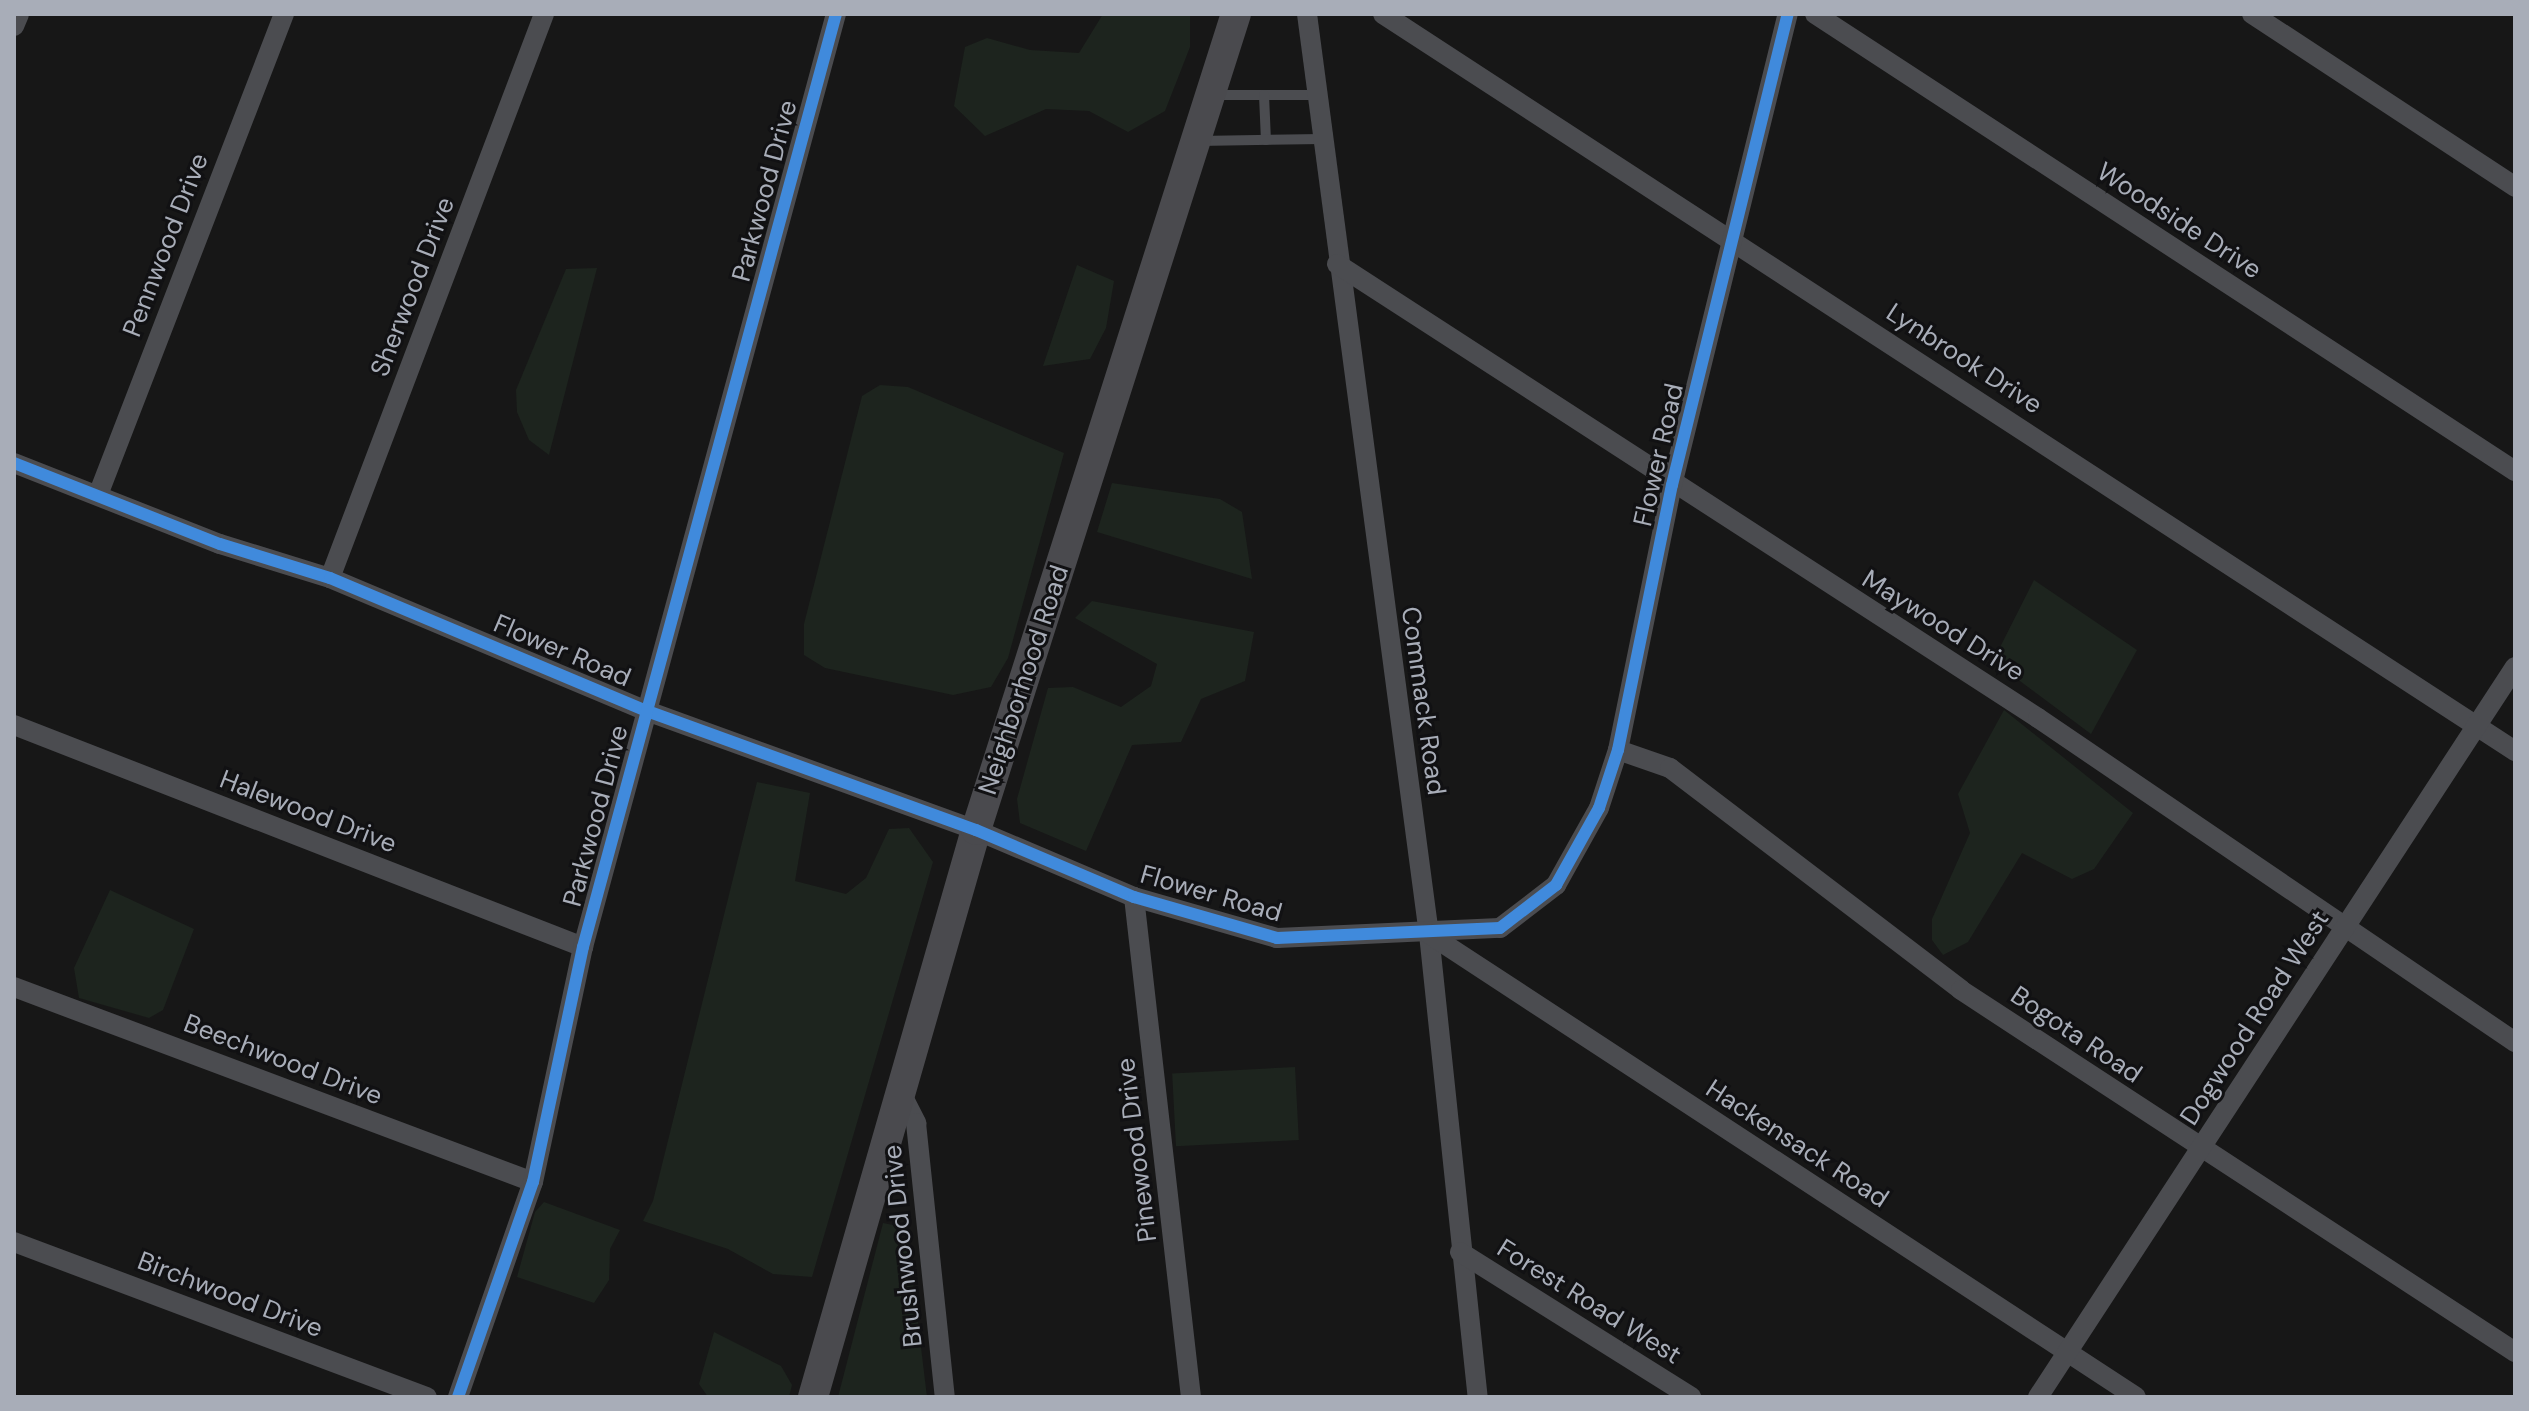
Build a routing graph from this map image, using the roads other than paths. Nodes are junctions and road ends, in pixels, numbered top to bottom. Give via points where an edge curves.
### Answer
1 (19, 14) edge
2 (284, 14) edge
3 (544, 14) edge
4 (836, 14) edge
5 (1236, 14) edge
6 (1307, 14) edge
7 (1383, 14) edge
8 (1788, 14) edge
9 (1815, 14) edge
10 (2252, 14) edge
11 (14, 26) edge
12 (1211, 95) junction
13 (1264, 95) junction
14 (1316, 95) junction
15 (1321, 139) junction
16 (1266, 140) junction
17 (1196, 141) junction
18 (2515, 187) edge
19 (1734, 240) junction
20 (1337, 264) junction
21 (14, 463) edge
22 (2515, 471) edge
23 (1672, 485) junction
24 (98, 495) junction
25 (330, 578) junction
26 (2515, 667) edge
27 (647, 711) junction
28 (14, 725) edge
29 (2477, 726) junction
30 (1618, 750) junction
31 (2515, 751) edge
32 (976, 830) junction
33 (1134, 897) junction
34 (2348, 925) junction
35 (1429, 934) junction
36 (583, 947) junction
37 (14, 987) edge
38 (2515, 1042) edge
39 (901, 1093) junction
40 (2201, 1149) junction
41 (533, 1182) junction
42 (14, 1242) edge
43 (1460, 1252) junction
44 (2515, 1352) edge
45 (2067, 1353) junction
46 (427, 1397) edge
47 (458, 1397) edge
48 (813, 1397) edge
49 (945, 1397) edge
50 (1191, 1397) edge
51 (1478, 1397) edge
52 (1691, 1397) edge
53 (2038, 1397) edge
54 (2136, 1397) edge

1 - 11 street
2 - 24 street, Pennwood Drive
3 - 25 street, Sherwood Drive
4 - 27 street, Parkwood Drive
5 - 12 main road, Neighborhood Road
6 - 14 street, Commack Road
7 - 19 street, Lynbrook Drive
8 - 19 street, Flower Road
9 - 22 street, Woodside Drive
10 - 18 street
12 - 13 lane
12 - 17 main road, Neighborhood Road
13 - 14 lane
13 - 16 lane
14 - 15 street, Commack Road
15 - 16 lane
15 - 20 street, Commack Road
16 - 17 lane
17 - 32 main road, Neighborhood Road
19 - 23 street, Flower Road
19 - 29 street, Lynbrook Drive
20 - 23 street, Maywood Drive
20 - 35 street, Commack Road
21 - 24 street, Flower Road
23 - 30 street, Flower Road
23 - 34 street, Maywood Drive via 2038,718
24 - 25 street, Flower Road via 220,544
25 - 27 street, Flower Road
26 - 29 street, Dogwood Road West
27 - 32 street, Flower Road
27 - 36 street, Parkwood Drive
28 - 36 street, Halewood Drive
29 - 31 street, Lynbrook Drive
29 - 34 street, Dogwood Road West
30 - 35 street, Flower Road via 1599,808 1556,885 1500,928
30 - 40 street, Bogota Road via 1682,776 1961,990
32 - 33 street, Flower Road
32 - 39 main road, Neighborhood Road
33 - 35 street, Flower Road via 1277,938
33 - 50 street, Pinewood Drive
34 - 38 street, Maywood Drive
34 - 40 street, Dogwood Road West
35 - 43 street, Commack Road
35 - 45 street, Hackensack Road
36 - 41 street, Parkwood Drive
37 - 41 street, Beechwood Drive
39 - 48 main road, Neighborhood Road
39 - 49 street, Brushwood Drive via 916,1123
40 - 44 street, Bogota Road
40 - 45 street, Dogwood Road West
41 - 47 street, Parkwood Drive
42 - 46 street, Birchwood Drive
43 - 51 street, Commack Road
43 - 52 street, Forest Road West
45 - 53 street, Dogwood Road West
45 - 54 street, Hackensack Road

